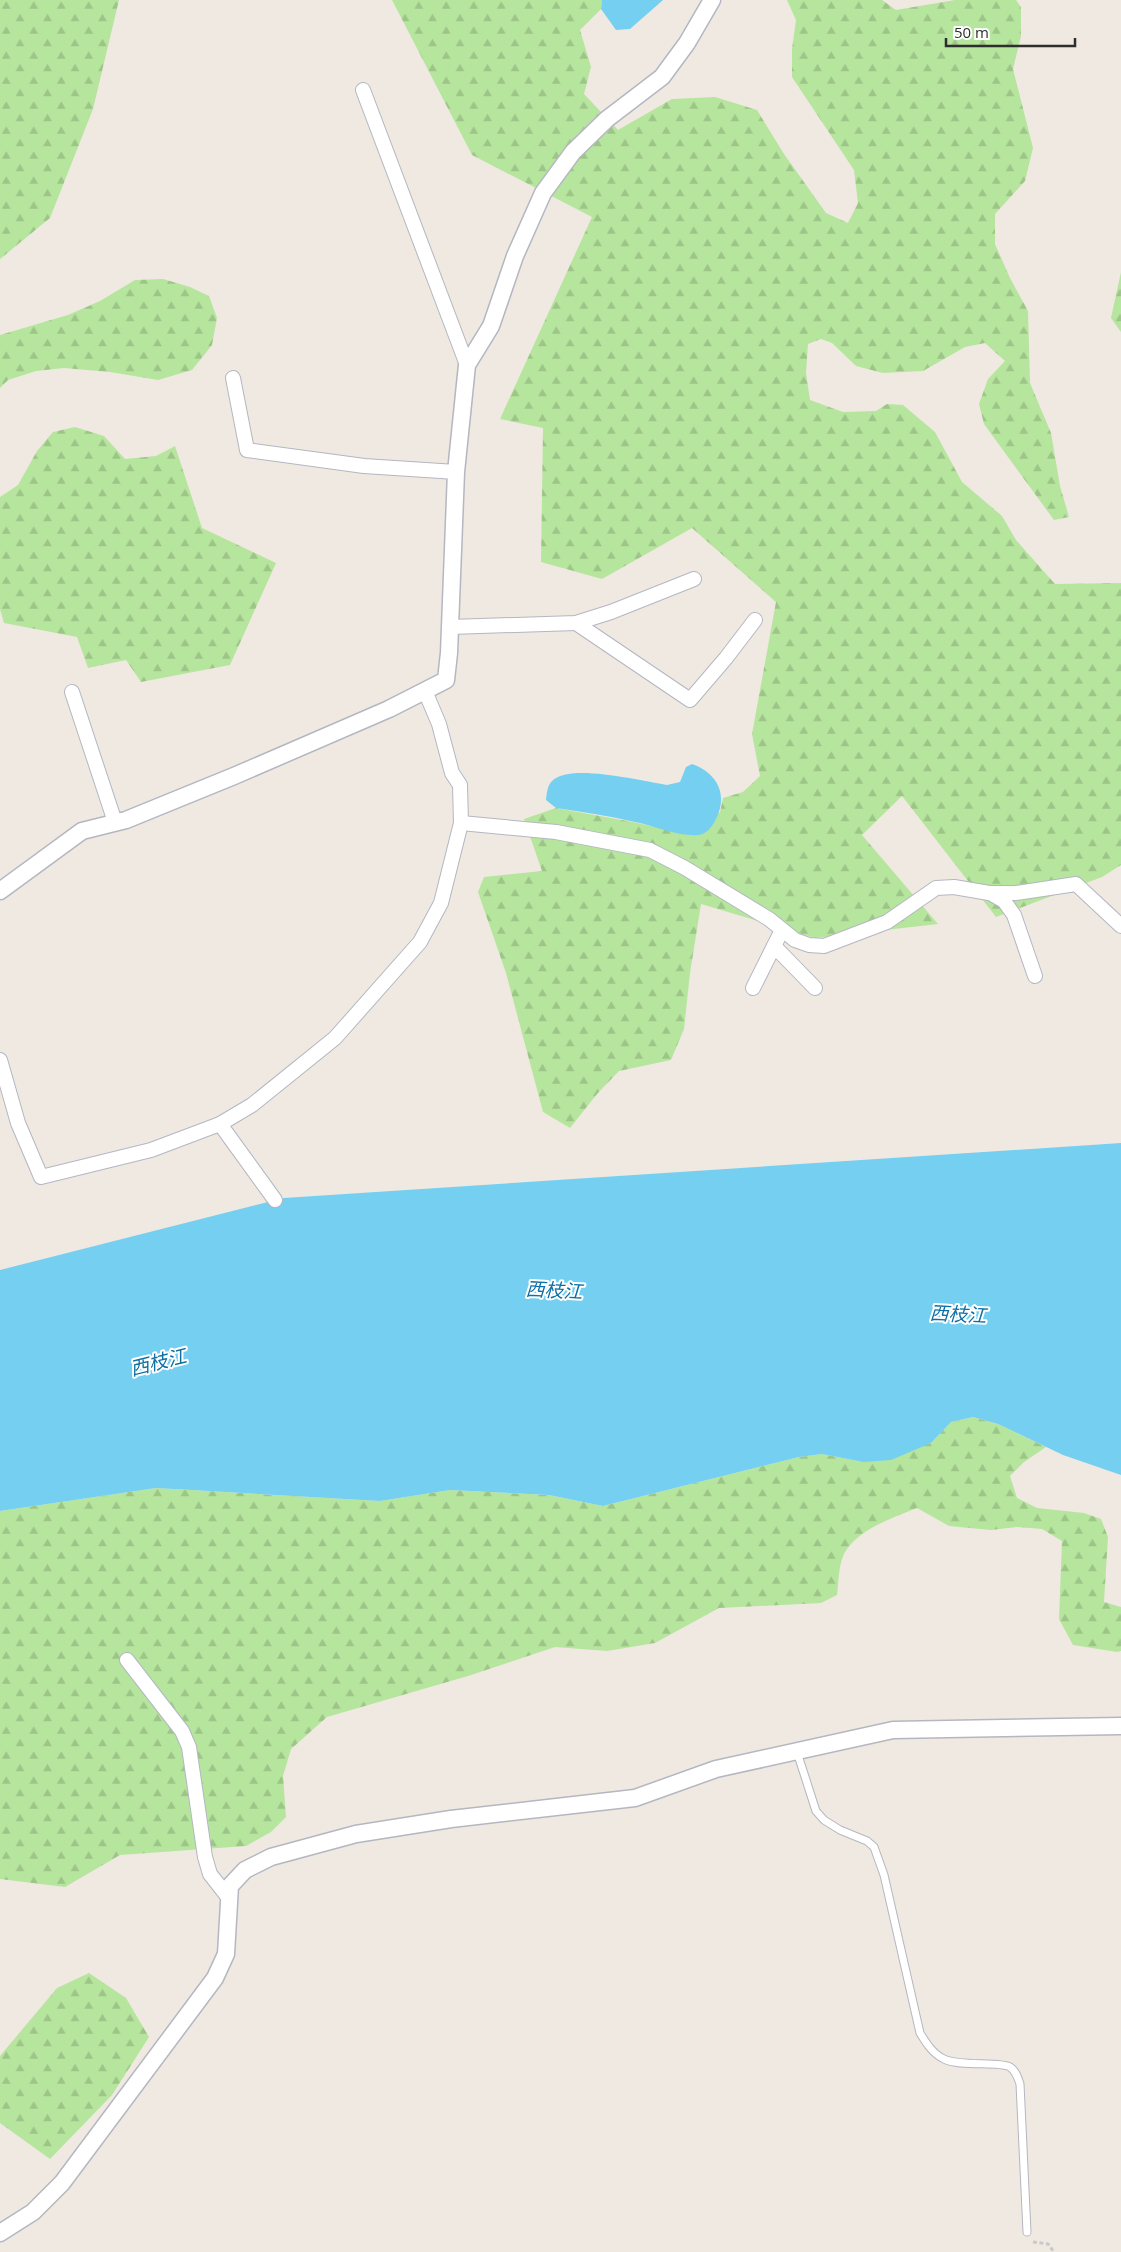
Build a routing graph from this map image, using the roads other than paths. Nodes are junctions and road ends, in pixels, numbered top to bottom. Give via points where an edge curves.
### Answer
1 (712, 0) edge
2 (363, 90) dead end
3 (467, 365) junction
4 (233, 378) dead end
5 (456, 472) junction
6 (694, 579) dead end
7 (754, 620) dead end
8 (576, 623) junction
9 (450, 626) junction
10 (425, 691) junction
11 (72, 692) dead end
12 (115, 822) junction
13 (461, 823) junction
14 (0, 891) edge
15 (989, 893) junction
16 (1121, 926) edge
17 (782, 930) junction
18 (774, 946) junction
19 (1035, 976) dead end
20 (753, 988) dead end
21 (815, 988) dead end
22 (0, 1060) edge
23 (220, 1124) junction
24 (275, 1200) dead end
25 (127, 1660) dead end
26 (1121, 1726) edge
27 (796, 1751) junction
28 (228, 1897) junction
29 (1027, 2232) road end
30 (0, 2233) edge

1 - 3 street via 687,44 662,77 593,132 573,152 543,193 515,256 491,326
2 - 3 street
3 - 5 street
4 - 5 street via 247,450 364,466
5 - 9 street
6 - 8 street
7 - 8 street via 690,700
8 - 9 street
9 - 10 street via 446,680
10 - 12 street via 243,772
10 - 13 street via 439,724 452,773 460,785
11 - 12 street
12 - 14 street via 82,831
13 - 17 street via 556,832 650,850 685,868
13 - 23 street via 441,903 420,942 335,1038 252,1105
15 - 16 street via 1016,893 1076,884
15 - 17 street via 954,887 936,888 887,922 824,946 795,940
15 - 19 street via 1004,901 1014,915
17 - 18 street
18 - 20 street
18 - 21 street
22 - 23 street via 18,1123 41,1177 151,1150
23 - 24 street
25 - 28 street via 182,1731 189,1746 205,1857 210,1874
26 - 27 street via 893,1730
27 - 28 street via 716,1769 635,1798 451,1819 356,1834 271,1857 245,1870 230,1886
27 - 29 lane via 816,1811 832,1825 874,1847 884,1875 920,2033 929,2047 944,2059 1005,2066 1016,2073 1020,2084
28 - 30 street via 226,1954 215,1978 62,2183 33,2212

